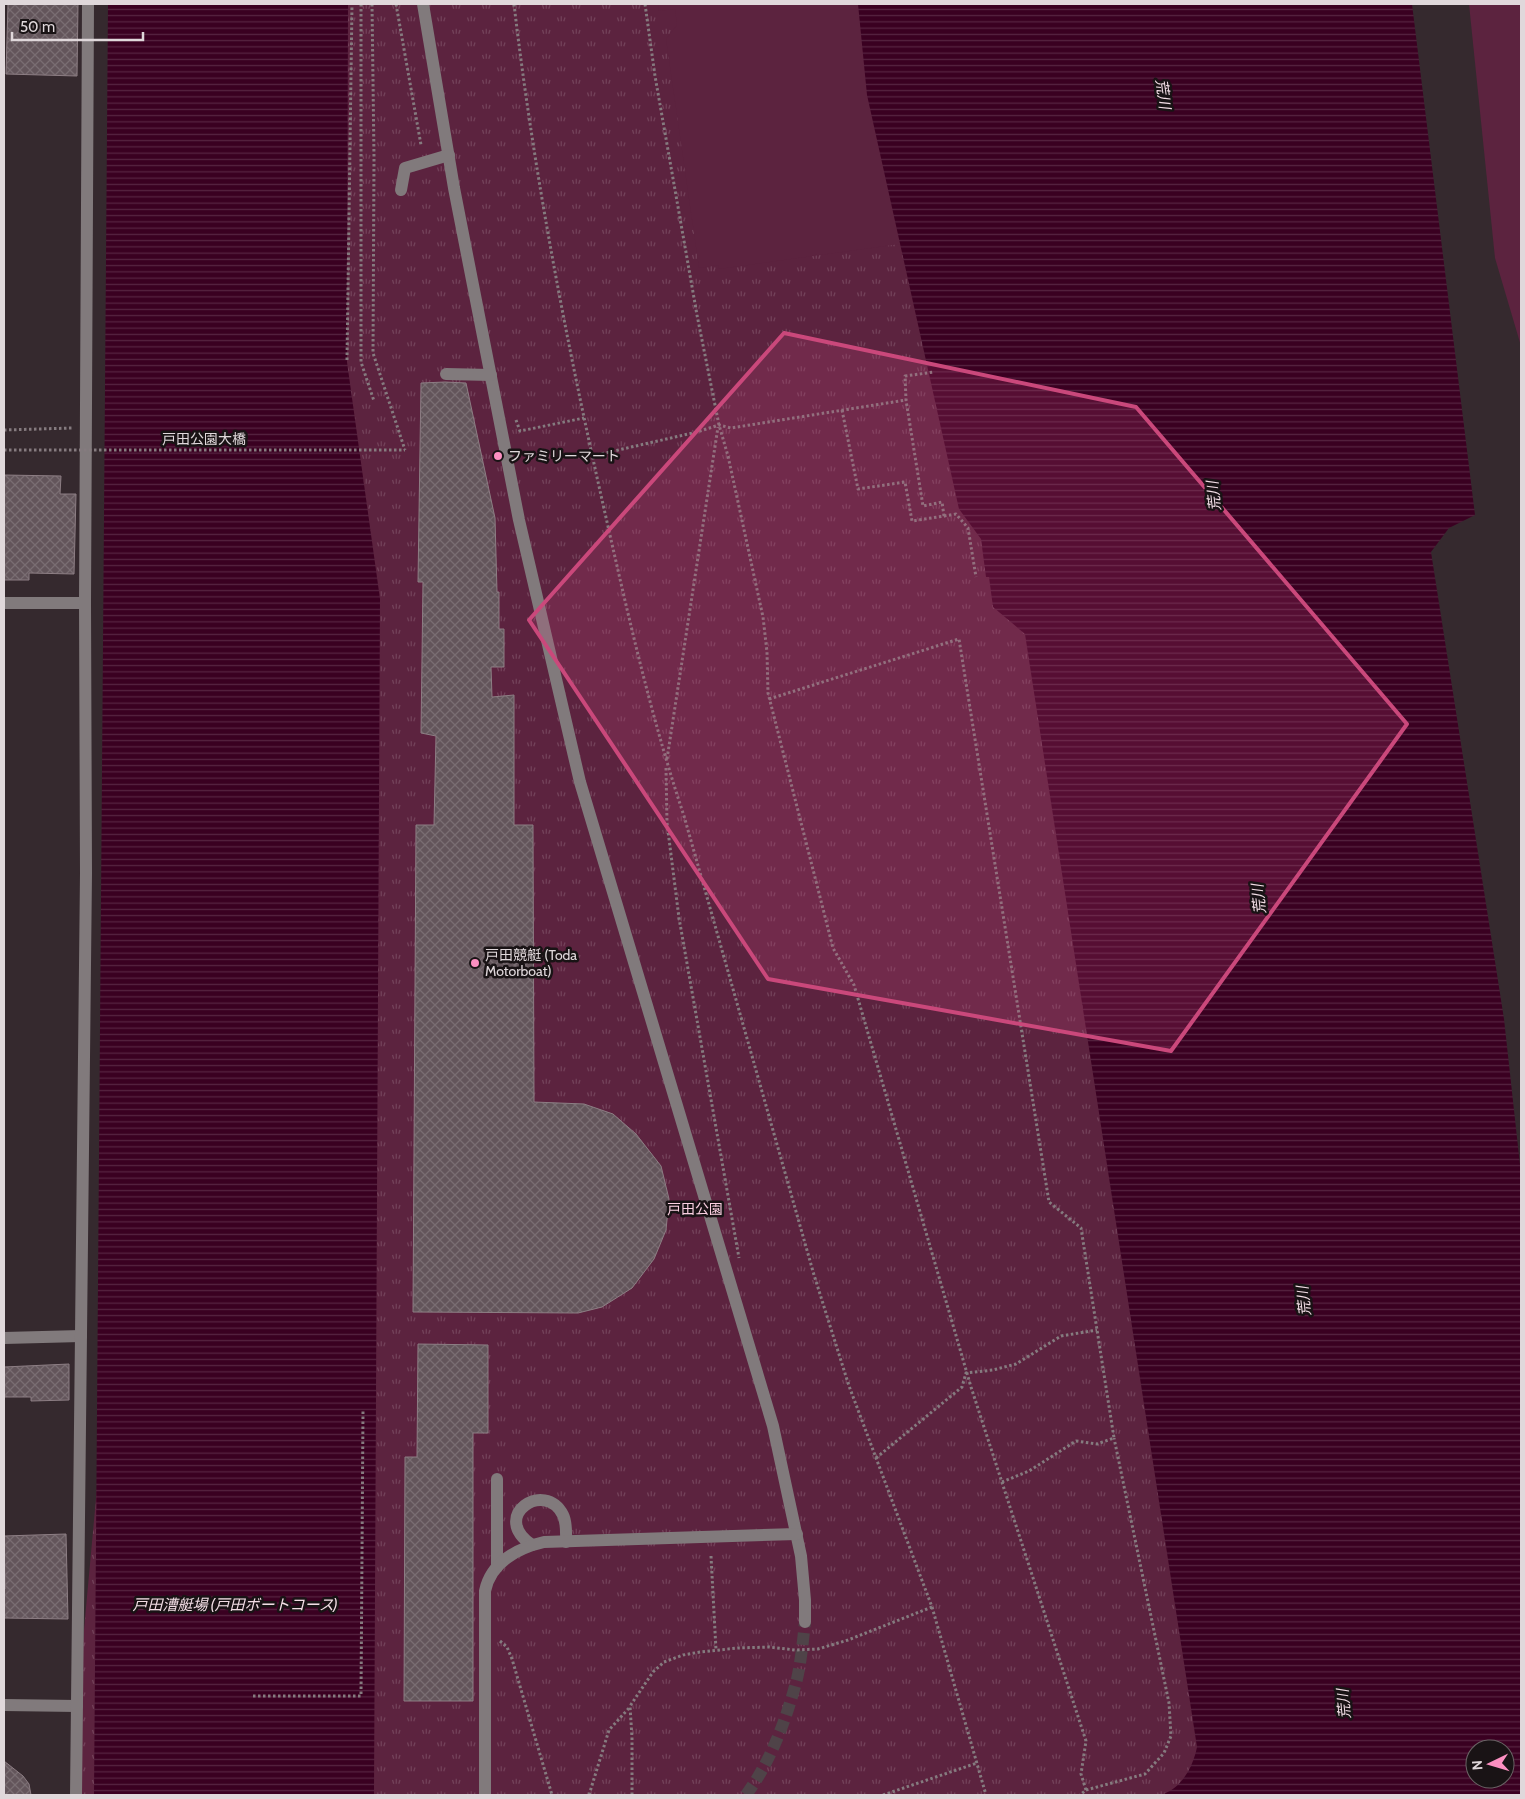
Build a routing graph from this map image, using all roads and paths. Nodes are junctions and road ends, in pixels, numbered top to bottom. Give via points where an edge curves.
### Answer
1 (88, 4) edge
2 (352, 4) edge
3 (361, 4) edge
4 (372, 4) edge
5 (396, 4) edge
6 (423, 4) edge
7 (514, 4) edge
8 (645, 4) edge
9 (421, 145) dead end
10 (449, 156) junction
11 (401, 190) dead end
12 (347, 360) dead end
13 (934, 372) dead end
14 (446, 374) dead end
15 (491, 375) junction
16 (906, 400) junction
17 (374, 402) dead end
18 (842, 410) junction
19 (512, 413) dead end
20 (584, 418) junction
21 (719, 425) junction
22 (86, 428) junction
23 (4, 430) edge
24 (4, 450) edge
25 (592, 456) junction
26 (944, 516) junction
27 (976, 577) dead end
28 (4, 603) edge
29 (85, 603) junction
30 (769, 699) junction
31 (666, 763) junction
32 (740, 1263) dead end
33 (1098, 1330) junction
34 (81, 1336) junction
35 (4, 1338) edge
36 (966, 1373) junction
37 (363, 1411) dead end
38 (1114, 1438) junction
39 (876, 1458) junction
40 (496, 1479) dead end
41 (1002, 1482) junction
42 (797, 1534) junction
43 (566, 1542) junction
44 (532, 1545) junction
45 (711, 1556) dead end
46 (497, 1566) junction
47 (932, 1607) junction
48 (805, 1622) tunnel mouth
49 (485, 1639) junction
50 (716, 1650) junction
51 (253, 1696) dead end
52 (4, 1705) edge
53 (77, 1706) junction
54 (630, 1706) junction
55 (977, 1763) junction
56 (1086, 1790) junction
57 (76, 1795) edge
58 (485, 1795) edge
59 (552, 1795) edge
60 (589, 1795) edge
61 (632, 1795) edge
62 (883, 1795) edge
63 (986, 1795) edge
64 (1080, 1795) edge

1 - 22 street
2 - 12 path
3 - 17 path via 361,362
4 - 24 path, 戸田公園大橋, bridge via 373,353 405,450
5 - 9 path
6 - 10 street
7 - 20 path via 552,257
8 - 21 path via 677,202
10 - 11 street via 405,168
10 - 15 street
13 - 16 path via 905,376
14 - 15 street
15 - 42 street via 518,520 580,782 773,1426
16 - 18 path
16 - 26 path via 923,506 942,502
18 - 21 path via 731,428
18 - 26 path via 858,489 904,482 912,521
19 - 20 path via 520,431
20 - 25 path
21 - 25 path
21 - 30 path via 763,617
21 - 31 path
22 - 23 path
22 - 29 street
25 - 31 path
26 - 27 path via 956,514 968,528
28 - 29 street
29 - 34 street
30 - 33 path via 959,639 1049,1202 1081,1228
30 - 36 path via 833,948 854,985
31 - 32 path via 667,823 679,918
31 - 39 path via 814,1275
33 - 36 path via 1061,1336 1016,1364
33 - 38 path
34 - 35 street
34 - 53 street
36 - 39 path via 962,1387
36 - 41 path
37 - 51 path via 361,1696
38 - 41 path via 1097,1444 1076,1441 1029,1471
38 - 56 path via 1169,1703 1171,1736 1164,1753 1145,1774
39 - 47 path
40 - 46 street
41 - 56 path via 1086,1741 1081,1774
42 - 43 street
42 - 48 street via 804,1578
43 - 44 street
43 - 44 street via 565,1521 557,1507 543,1500 526,1504 517,1515 517,1529
44 - 46 street
45 - 50 path
46 - 49 street via 485,1591
47 - 50 path via 818,1649
47 - 55 path
49 - 58 street
49 - 59 path via 499,1640 508,1647
50 - 54 path via 683,1655 664,1662 653,1672
52 - 53 street
53 - 57 street
54 - 60 path via 609,1730
54 - 61 path
55 - 62 path
55 - 63 path
56 - 64 path

